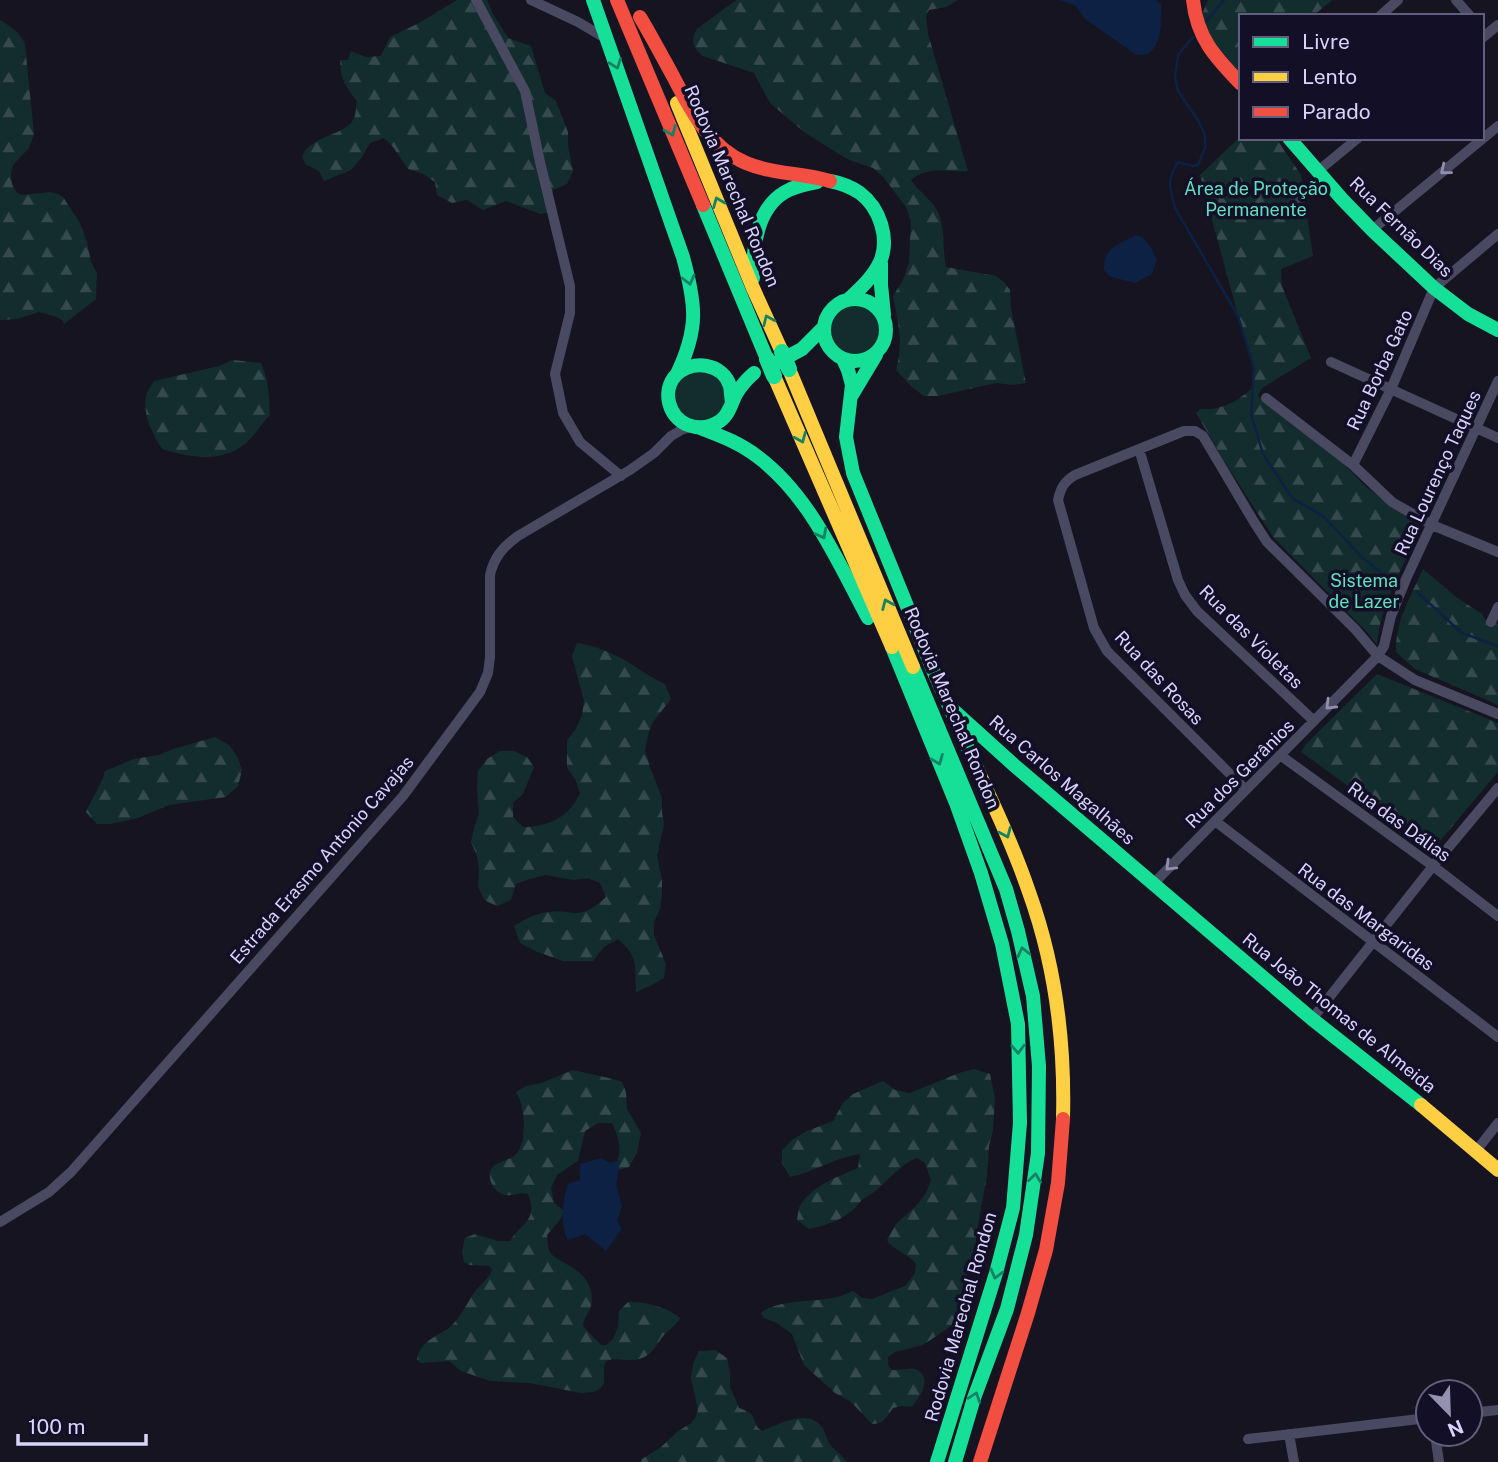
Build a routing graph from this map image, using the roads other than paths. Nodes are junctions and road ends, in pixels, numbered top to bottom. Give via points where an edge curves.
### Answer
1 (476, 0) edge
2 (530, 0) edge
3 (617, 0) edge
4 (633, 0) edge
5 (1193, 0) edge
6 (1398, 0) edge
7 (1456, 0) edge
8 (594, 4) edge
9 (1382, 14) edge
10 (1469, 14) edge
11 (640, 17) junction
12 (578, 22) junction
13 (1498, 25) edge
14 (1484, 34) edge
15 (607, 39) junction
16 (1239, 83) edge
17 (1498, 126) edge
18 (1484, 138) edge
19 (1291, 140) edge
20 (1356, 140) edge
21 (1481, 140) edge
22 (1318, 171) junction
23 (831, 179) junction
24 (1372, 230) junction
25 (1498, 234) edge
26 (881, 263) junction
27 (753, 288) junction
28 (1434, 288) junction
29 (849, 299) junction
30 (884, 315) junction
31 (824, 327) junction
32 (1498, 330) edge
33 (877, 353) junction
34 (840, 357) junction
35 (782, 362) junction
36 (1331, 362) dead end
37 (720, 370) junction
38 (754, 373) junction
39 (677, 374) junction
40 (1498, 381) edge
41 (1391, 389) junction
42 (852, 396) junction
43 (1266, 398) dead end
44 (732, 402) junction
45 (676, 417) junction
46 (696, 428) junction
47 (1476, 429) junction
48 (671, 436) junction
49 (1498, 438) edge
50 (1139, 449) junction
51 (1353, 465) junction
52 (625, 473) junction
53 (1432, 525) junction
54 (1498, 552) edge
55 (1498, 607) edge
56 (1491, 622) dead end
57 (1378, 656) junction
58 (911, 692) junction
59 (947, 704) junction
60 (1498, 714) edge
61 (1314, 721) junction
62 (1280, 755) junction
63 (1498, 788) edge
64 (1246, 790) junction
65 (1215, 821) junction
66 (1433, 866) junction
67 (1153, 884) junction
68 (1498, 916) edge
69 (1373, 942) junction
70 (1312, 1018) junction
71 (1498, 1037) edge
72 (1498, 1123) edge
73 (1476, 1151) junction
74 (1497, 1170) edge
75 (0, 1222) edge
76 (1414, 1420) edge
77 (1289, 1434) junction
78 (1248, 1439) dead end
79 (937, 1462) edge
80 (955, 1462) edge
81 (980, 1462) edge
82 (1294, 1462) edge

1 - 52 street via 525,91 570,286 570,313 555,374 562,413 580,442
2 - 12 street
3 -> 35 main road, Rodovia Marechal Rondon
4 - 11 main road, Rodovia Marechal Rondon
5 - 16 main road via 1201,38
6 - 9 street
7 - 10 street
8 - 12 street via 591,17
8 - 15 main road
11 - 23 main road via 694,115 726,152 748,165
27 -> 11 main road, Rodovia Marechal Rondon
12 - 15 street
13 - 14 street
15 -> 39 main road via 691,287 694,323
17 -> 18 street
19 - 22 main road, Rua Fernão Dias
20 - 22 street
21 -> 24 street
22 - 24 main road, Rua Fernão Dias
23 - 26 main road via 848,184 872,206 883,229
23 - 27 main road via 799,186 770,206 753,254
24 - 28 main road, Rua Fernão Dias
25 - 28 street
26 - 29 main road
26 - 30 main road
35 -> 27 main road, Rodovia Marechal Rondon
28 - 32 main road, Rua Fernão Dias
28 - 41 street, Rua Borba Gato
29 - 30 main road via 869,302
29 - 31 main road via 835,306
30 - 33 main road via 887,335
31 - 34 main road via 827,343
31 - 35 main road via 810,344
33 - 34 main road via 860,361
33 - 42 main road
34 - 35 main road via 814,354
34 - 42 main road via 851,377
35 - 38 main road
35 -> 58 main road, Rodovia Marechal Rondon
80 -> 35 main road, Rodovia Marechal Rondon via 1006,1310 1026,1234 1038,1153 1039,1066 1033,996 1006,889
36 - 41 street
37 - 38 main road
37 - 39 main road via 702,364
37 - 44 main road via 730,384
38 - 44 main road
39 - 45 main road via 668,396
40 - 47 street, Rua Lourenço Taques
41 - 47 street
41 - 51 street, Rua Borba Gato
42 - 59 main road via 846,422 848,458
43 - 51 street
44 - 46 main road via 724,418
45 - 46 main road
45 - 48 street
46 - 48 street
46 -> 58 main road via 749,450 804,504
47 - 49 street
47 - 53 street, Rua Lourenço Taques
48 - 52 street, Estrada Erasmo Antonio Cavajas
50 - 57 street via 1184,431 1203,436 1268,542
50 - 61 street, Rua das Violetas via 1185,595
50 - 64 street, Rua das Rosas via 1075,475 1060,489 1058,500 1094,628 1107,651
51 - 53 street via 1392,502
52 - 75 street, Estrada Erasmo Antonio Cavajas via 504,547 490,575 488,673 480,692 403,796 71,1172 49,1192
53 - 54 street
53 - 57 street, Rua Lourenço Taques
55 - 56 street
57 - 60 street via 1415,680
57 -> 61 street, Rua dos Gerânios
58 -> 79 main road, Rodovia Marechal Rondon via 981,873 1018,1024 1020,1124 1013,1208
59 - 67 main road, Rua Carlos Magalhães
59 -> 81 main road via 1030,895 1054,986 1063,1085 1061,1149 1050,1234
61 - 62 street, Rua dos Gerânios
62 - 64 street, Rua dos Gerânios
62 - 66 street, Rua das Dálias
63 - 66 street
64 - 65 street, Rua dos Gerânios
65 -> 67 street, Rua dos Gerânios
65 - 69 street, Rua das Margaridas
66 - 68 street, Rua das Dálias
66 - 69 street
67 - 70 main road, Rua João Thomas de Almeida
69 - 70 street
69 - 71 street, Rua das Margaridas
70 - 73 main road, Rua João Thomas de Almeida
72 - 73 street
73 - 74 main road, Rua João Thomas de Almeida
76 - 77 street
77 - 78 street
77 - 82 street

